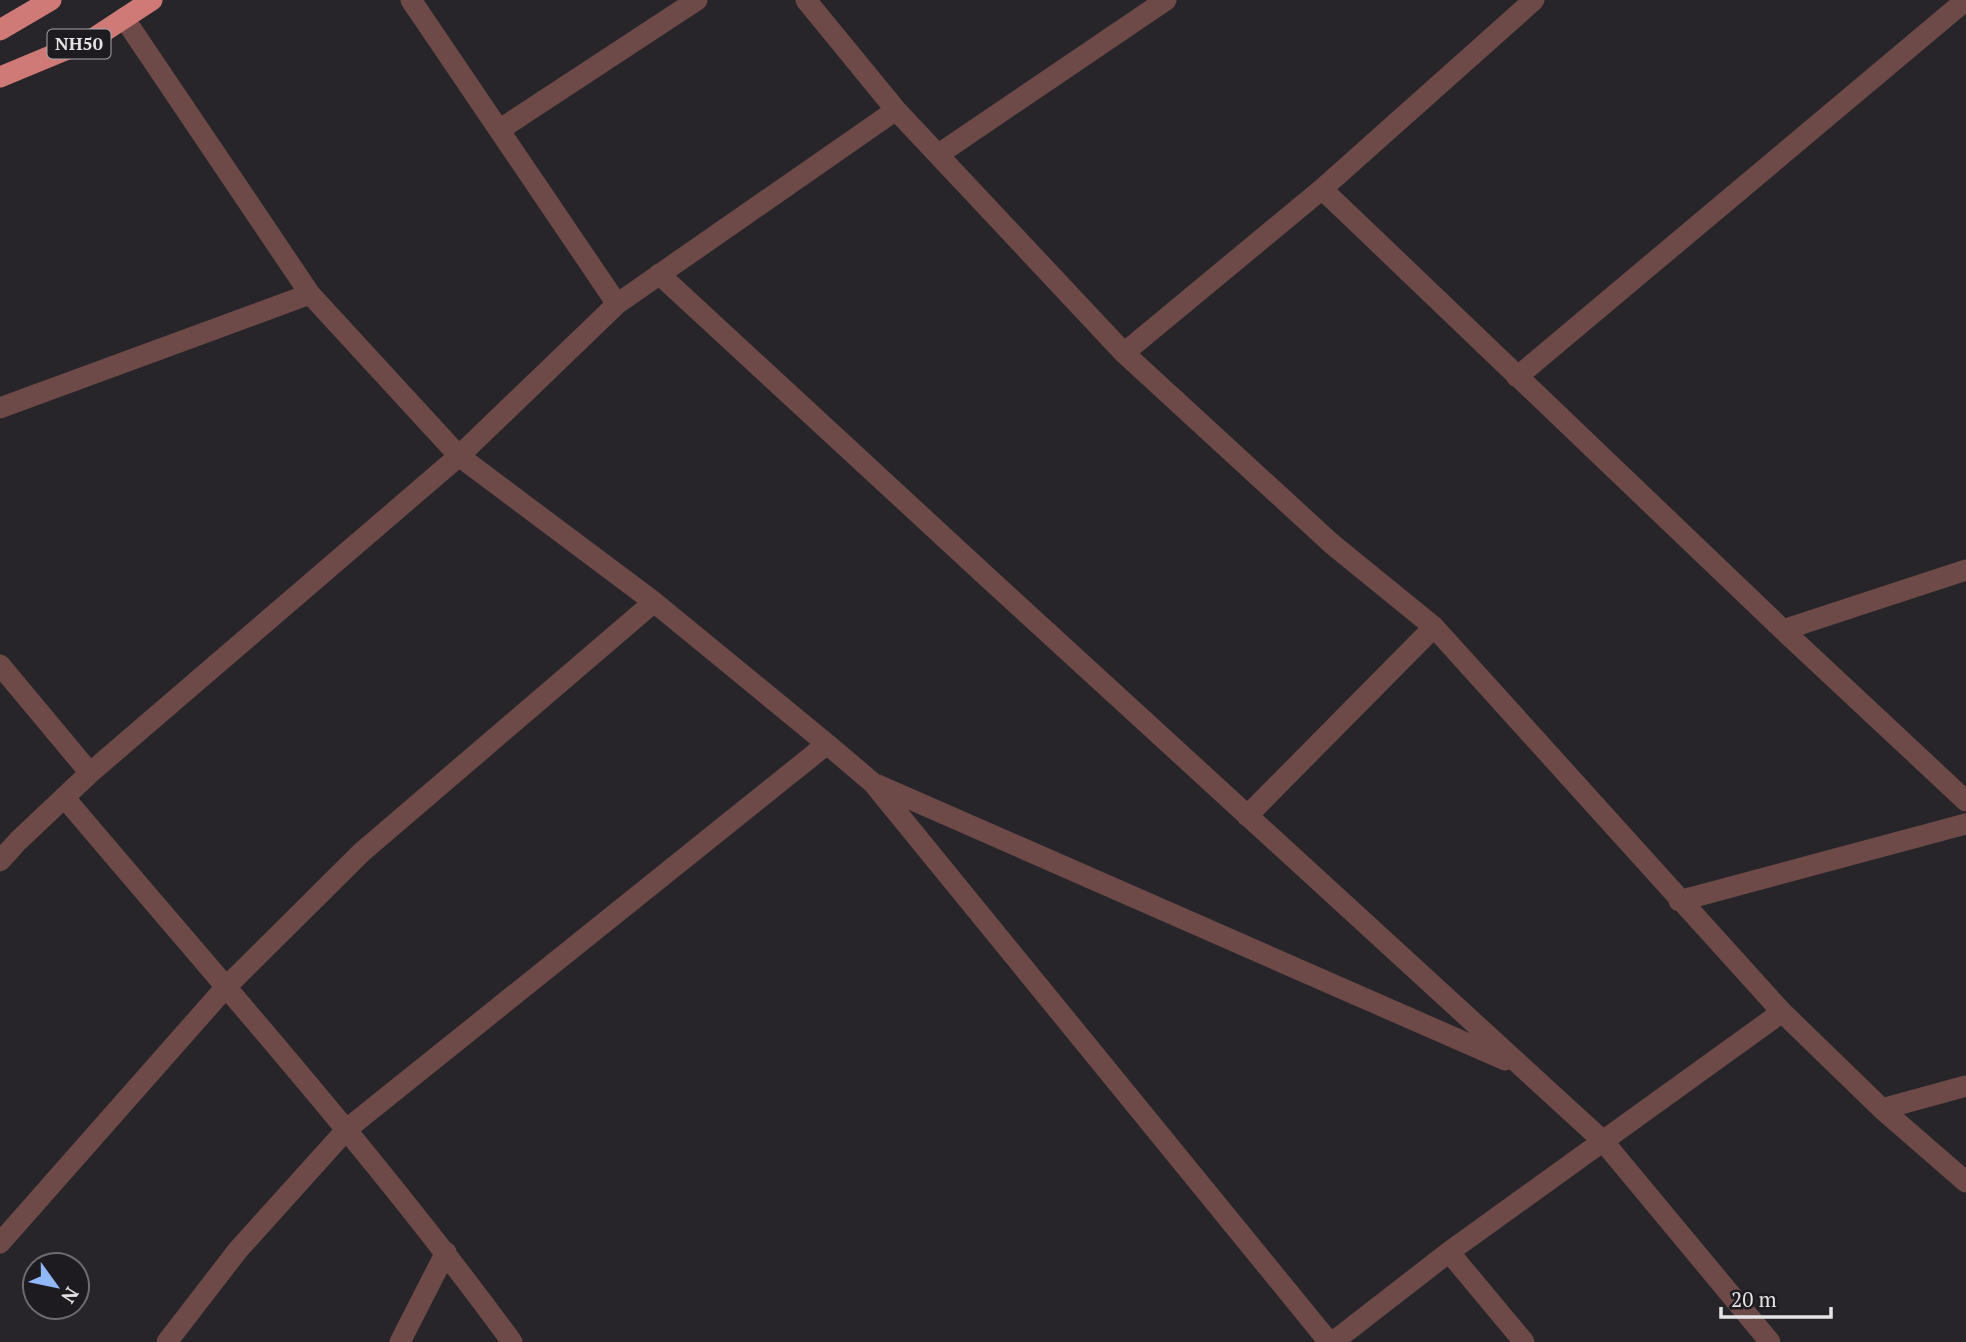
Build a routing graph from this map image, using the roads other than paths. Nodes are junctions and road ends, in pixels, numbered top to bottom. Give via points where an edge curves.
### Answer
1 (51, 0) edge
2 (152, 0) edge
3 (411, 0) edge
4 (696, 0) edge
5 (806, 0) edge
6 (1166, 0) edge
7 (1534, 0) edge
8 (1966, 0) edge
9 (1511, 7) edge
10 (124, 18) junction
11 (0, 30) edge
12 (0, 77) edge
13 (896, 110) junction
14 (499, 130) junction
15 (939, 154) junction
16 (1322, 189) junction
17 (659, 274) junction
18 (310, 294) junction
19 (617, 304) junction
20 (1124, 352) junction
21 (1517, 377) junction
22 (0, 408) edge
23 (459, 456) junction
24 (1966, 570) edge
25 (654, 603) junction
26 (1434, 627) junction
27 (1783, 630) junction
28 (0, 665) edge
29 (827, 744) junction
30 (90, 774) junction
31 (873, 783) junction
32 (64, 797) junction
33 (1966, 801) edge
34 (1247, 816) junction
35 (1966, 824) edge
36 (0, 862) edge
37 (1679, 901) junction
38 (225, 988) junction
39 (1782, 1012) junction
40 (1523, 1068) junction
41 (1966, 1086) edge
42 (1882, 1109) junction
43 (347, 1129) junction
44 (1603, 1141) junction
45 (1966, 1182) edge
46 (0, 1243) edge
47 (446, 1252) junction
48 (1450, 1252) junction
49 (167, 1342) edge
50 (400, 1342) edge
51 (512, 1342) edge
52 (1331, 1342) edge
53 (1524, 1342) edge
54 (1770, 1342) edge

1 - 11 highway, NH50
2 - 10 highway, NH50
3 - 14 street
4 - 14 street
5 - 13 street
6 - 15 street
7 - 9 street
8 - 21 street
9 - 16 street
10 - 12 highway, NH50 via 94,38
10 - 18 street
13 - 15 street
13 - 17 street
14 - 19 street
15 - 20 street
16 - 20 street
16 - 21 street
17 - 19 street
17 - 34 street
18 - 22 street
18 - 23 street
19 - 23 street
20 - 26 street via 1332,544
21 - 27 street
23 - 25 street
23 - 30 street
24 - 27 street
25 - 29 street
25 - 38 street via 362,852
26 - 34 street
26 - 37 street
27 - 33 street
28 - 30 street
29 - 31 street
29 - 43 street
30 - 32 street
31 - 40 street
31 - 52 street
32 - 36 street
32 - 38 street
34 - 40 street
35 - 37 street
37 - 39 street
38 - 43 street
38 - 46 street
39 - 42 street
39 - 44 street
40 - 44 street
41 - 42 street
42 - 45 street
43 - 47 street
43 - 49 street via 238,1250
44 - 48 street
44 - 54 street
47 - 50 street
47 - 51 street
48 - 52 street
48 - 53 street

